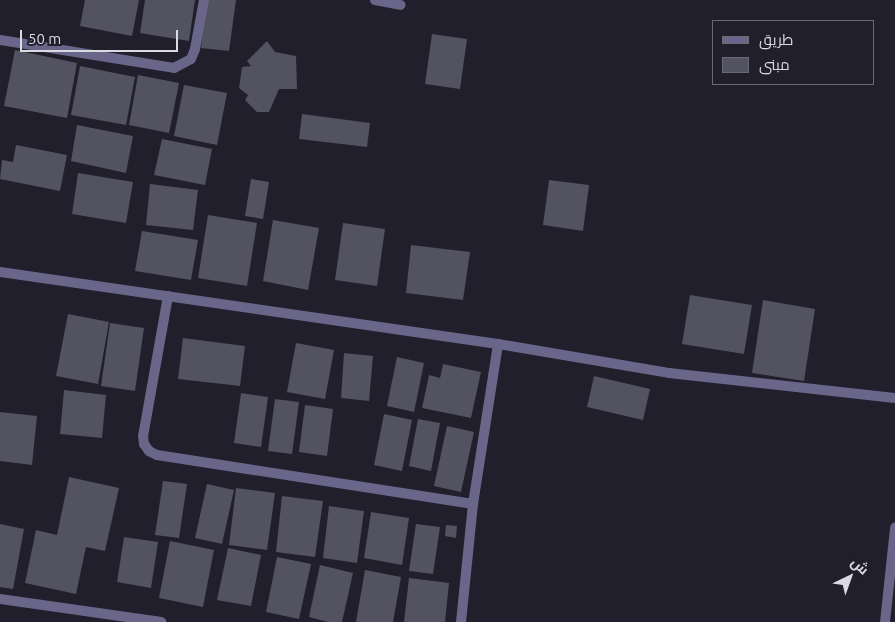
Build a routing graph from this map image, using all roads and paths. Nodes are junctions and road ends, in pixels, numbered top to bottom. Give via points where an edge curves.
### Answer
1 (204, 0) edge
2 (375, 0) edge
3 (400, 5) dead end
4 (0, 40) edge
5 (0, 272) edge
6 (168, 296) junction
7 (498, 344) junction
8 (895, 398) edge
9 (473, 504) junction
10 (895, 528) edge
11 (0, 599) edge
12 (161, 622) edge
13 (461, 622) edge
14 (885, 622) edge

1 - 4 street via 191,59 174,68
2 - 3 street
5 - 6 street
6 - 7 street
6 - 9 street via 143,436 148,451 167,457
7 - 8 street via 669,373
7 - 9 street
9 - 13 street
10 - 14 street
11 - 12 street

